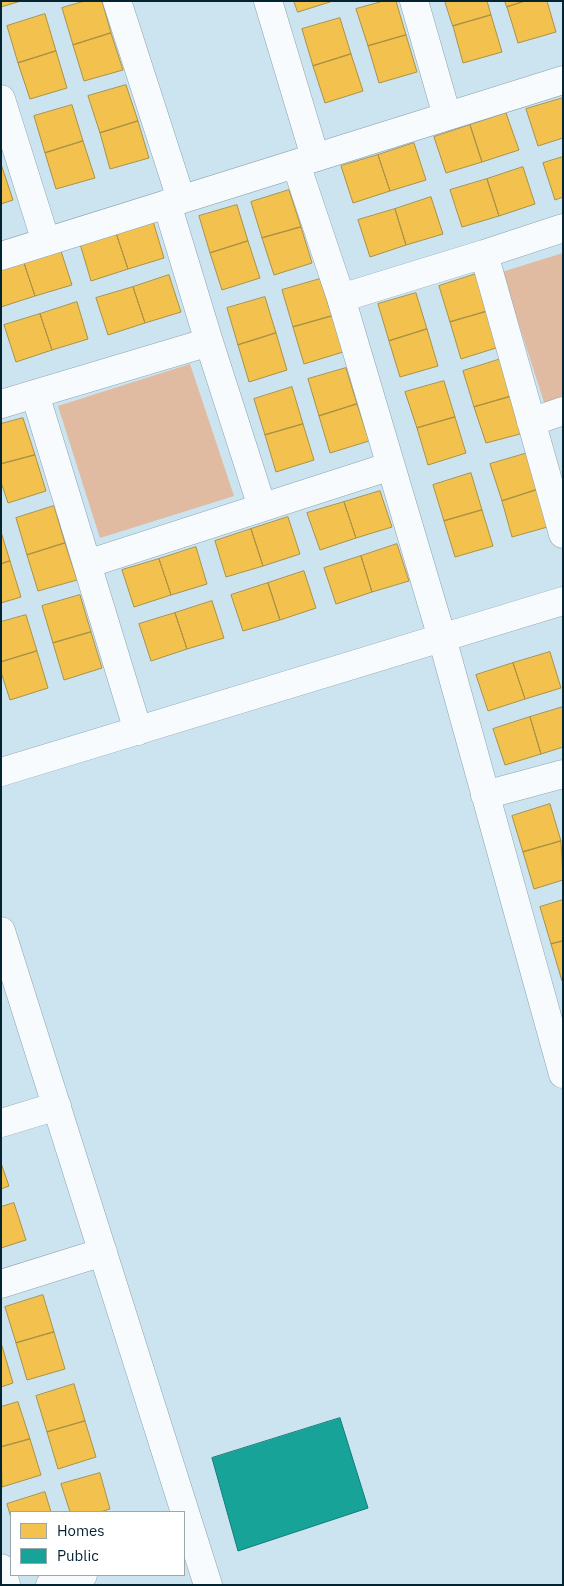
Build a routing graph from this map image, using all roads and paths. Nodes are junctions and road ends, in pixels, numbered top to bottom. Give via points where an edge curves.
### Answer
1 (117, 1) edge
2 (268, 1) edge
3 (414, 1) edge
4 (563, 80) edge
5 (1, 99) edge
6 (447, 116) junction
7 (305, 160) junction
8 (174, 202) junction
9 (563, 228) edge
10 (46, 242) junction
11 (484, 254) junction
12 (1, 256) edge
13 (341, 298) junction
14 (209, 342) junction
15 (35, 394) junction
16 (1, 404) edge
17 (563, 411) edge
18 (531, 422) junction
19 (391, 466) junction
20 (262, 507) junction
21 (563, 534) edge
22 (87, 564) junction
23 (563, 600) edge
24 (442, 638) junction
25 (138, 731) junction
26 (2, 769) edge
27 (563, 774) edge
28 (485, 794) junction
29 (1, 931) edge
30 (563, 1074) edge
31 (57, 1106) junction
32 (1, 1123) edge
33 (103, 1252) junction
34 (1, 1284) edge
35 (180, 1511) edge
36 (185, 1529) edge
37 (189, 1543) edge
38 (1, 1568) edge
39 (80, 1576) edge
40 (6, 1585) edge
41 (50, 1585) edge
42 (208, 1585) edge

1 - 8 street
2 - 7 street
3 - 6 street
4 - 6 street
5 - 10 street
6 - 7 street
7 - 8 street
7 - 13 street
8 - 10 street
8 - 14 street
9 - 11 street
10 - 12 street
11 - 13 street
11 - 18 street
13 - 19 street
14 - 15 street
14 - 20 street
15 - 16 street
15 - 22 street
17 - 18 street
18 - 21 street
19 - 20 street
19 - 24 street
20 - 22 street
22 - 25 street
23 - 24 street
24 - 25 street
24 - 28 street
25 - 26 street
27 - 28 street
28 - 30 street
29 - 31 street
31 - 32 street
31 - 33 street
33 - 34 street
33 - 35 street
36 - 37 street
37 - 42 street
38 - 40 street
39 - 41 street

